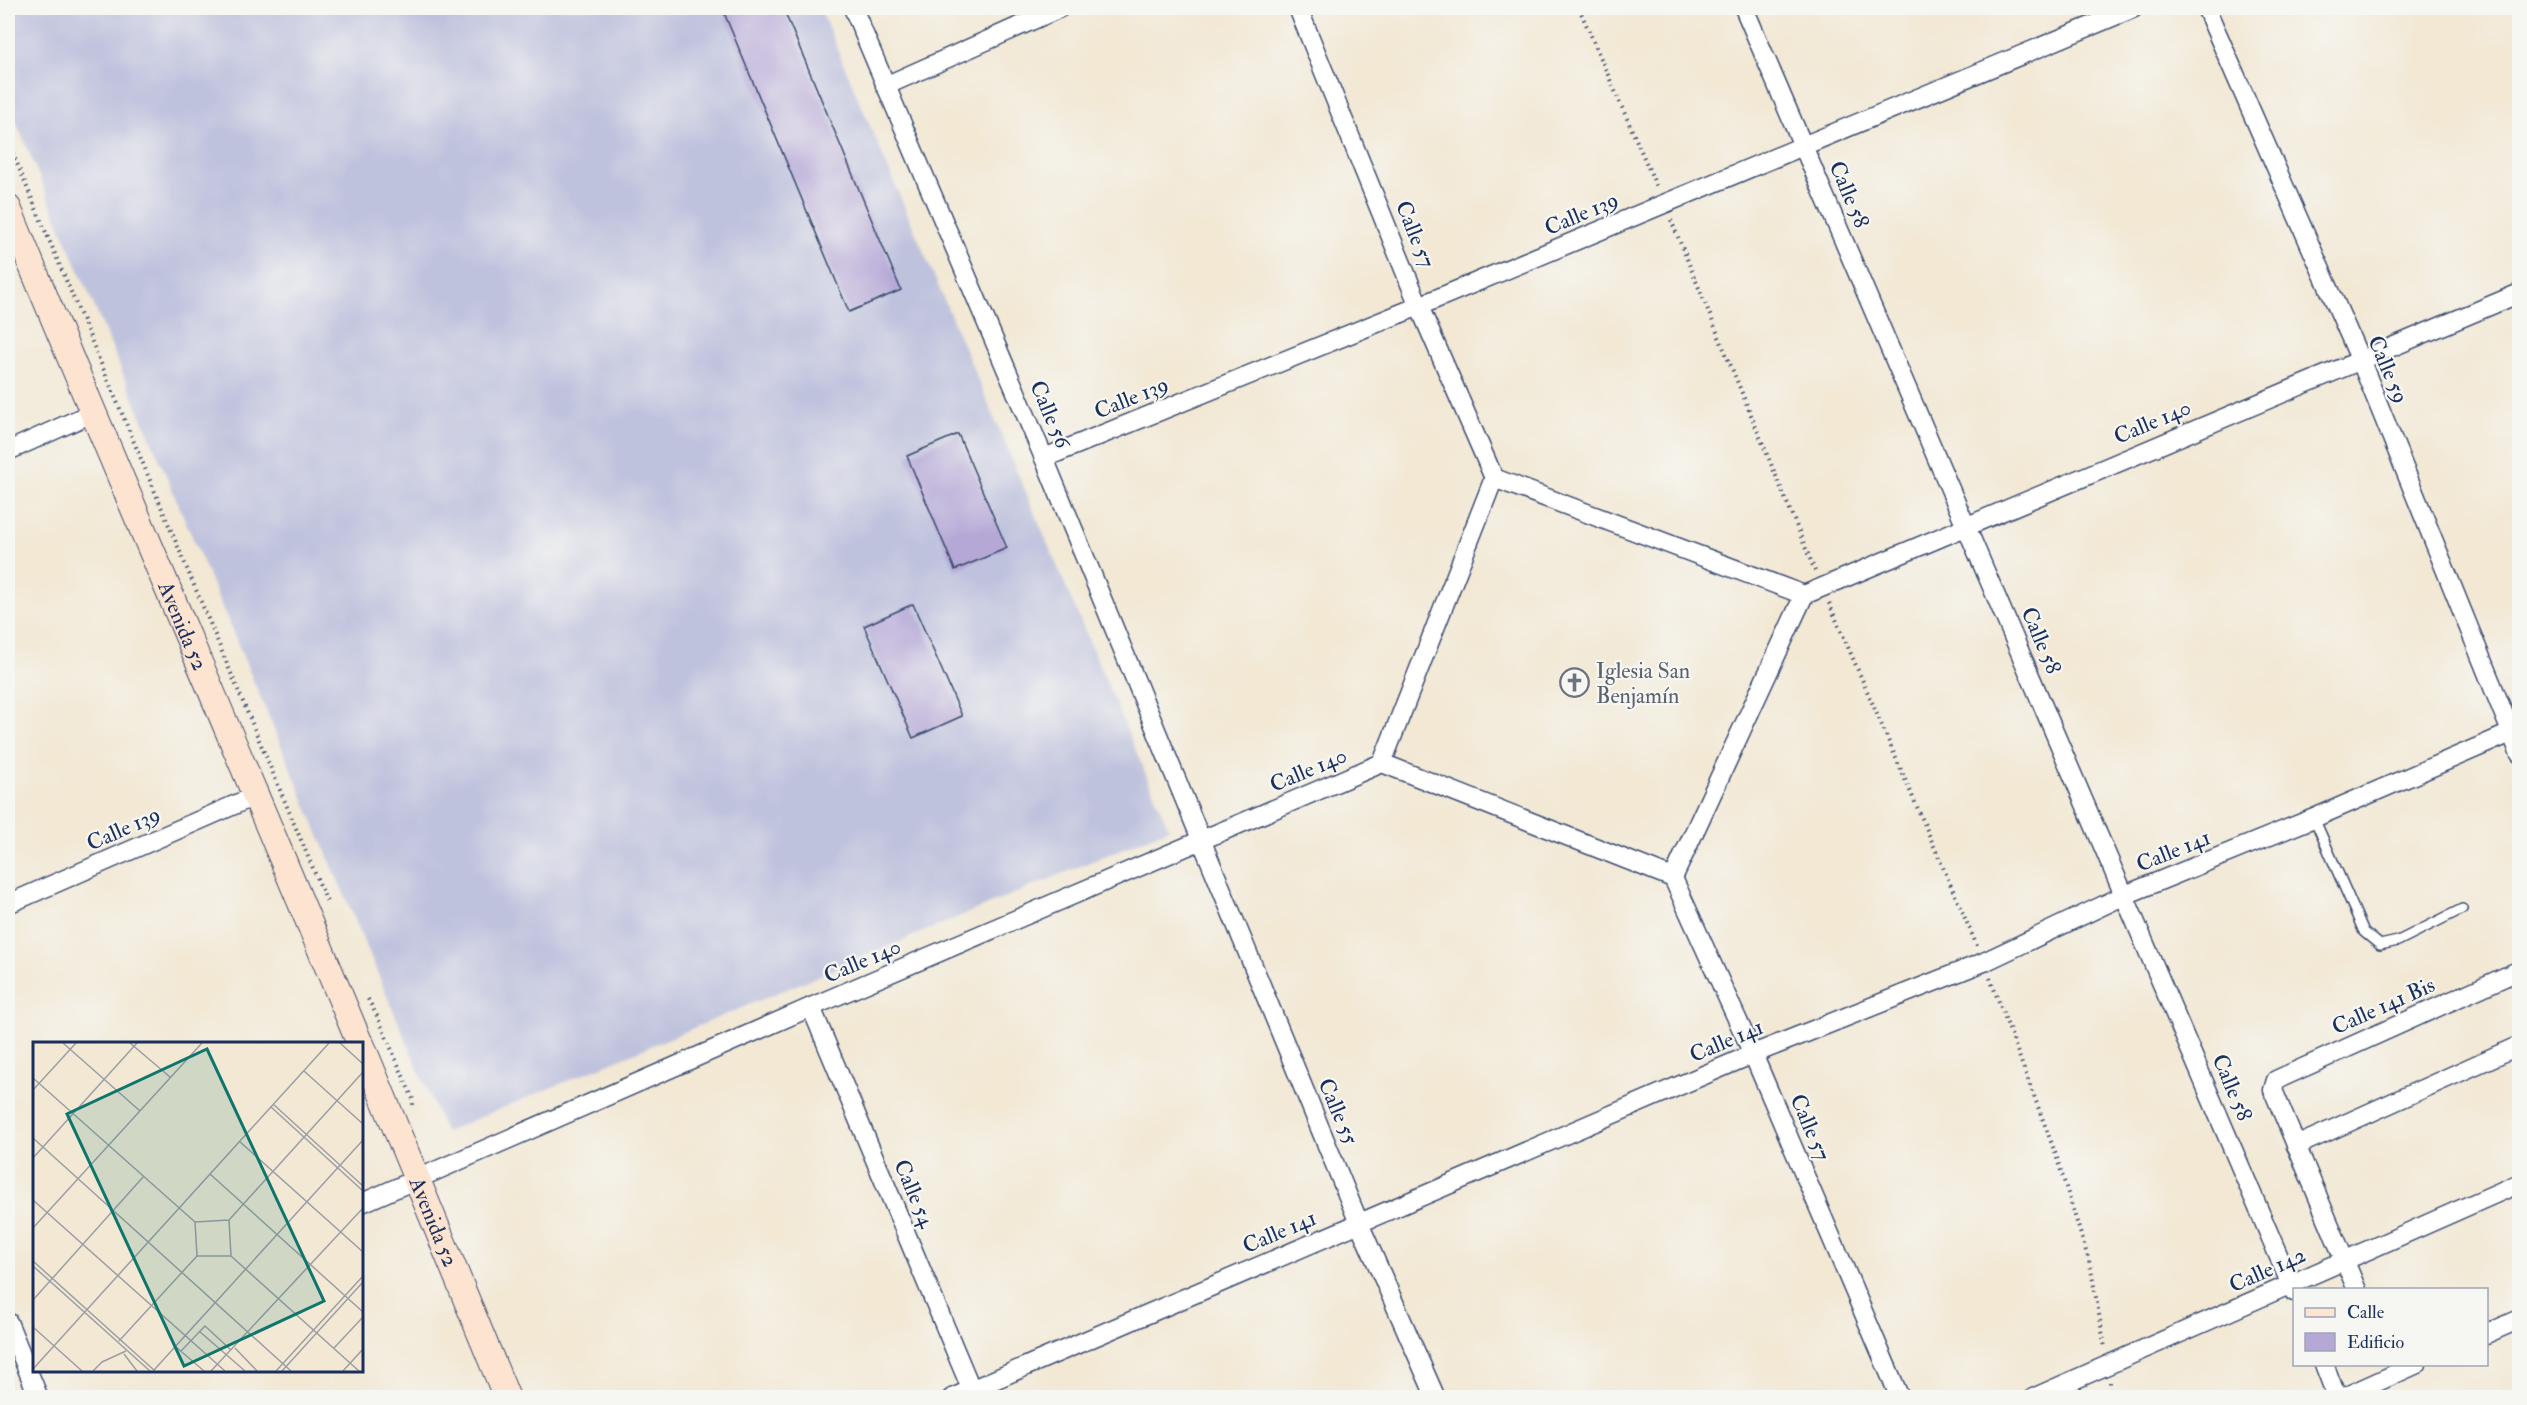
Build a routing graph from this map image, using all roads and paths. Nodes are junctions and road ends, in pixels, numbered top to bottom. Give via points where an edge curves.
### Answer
1 (853, 8) edge
2 (1060, 8) edge
3 (1298, 8) edge
4 (1579, 8) edge
5 (1744, 8) edge
6 (2134, 8) edge
7 (2206, 8) edge
8 (885, 86) junction
9 (8, 142) edge
10 (1803, 146) junction
11 (1664, 204) junction
12 (8, 208) edge
13 (2520, 293) edge
14 (1419, 306) junction
15 (2360, 359) junction
16 (92, 413) junction
17 (8, 451) edge
18 (1044, 458) junction
19 (1494, 478) junction
20 (1966, 525) junction
21 (1822, 586) junction
22 (1803, 595) junction
23 (2515, 730) edge
24 (2520, 754) edge
25 (1382, 763) junction
26 (257, 795) junction
27 (2314, 818) junction
28 (1200, 842) junction
29 (1673, 878) junction
30 (2125, 895) junction
31 (8, 904) edge
32 (2462, 909) dead end
33 (330, 910) dead end
34 (1984, 963) junction
35 (2520, 970) edge
36 (366, 997) dead end
37 (811, 1007) junction
38 (360, 1042) edge
39 (2520, 1046) edge
40 (363, 1050) edge
41 (1753, 1054) junction
42 (413, 1110) dead end
43 (2296, 1146) junction
44 (417, 1179) junction
45 (2520, 1183) edge
46 (363, 1203) edge
47 (1359, 1223) junction
48 (2345, 1260) junction
49 (2293, 1288) edge
50 (2355, 1288) edge
51 (2520, 1319) edge
52 (8, 1322) edge
53 (2488, 1334) edge
54 (21, 1355) edge
55 (2109, 1366) junction
56 (2324, 1366) edge
57 (2411, 1366) edge
58 (2388, 1370) edge
59 (973, 1393) edge
60 (39, 1398) edge
61 (507, 1398) edge
62 (952, 1398) edge
63 (1436, 1398) edge
64 (1900, 1398) edge
65 (2033, 1398) edge
66 (2111, 1398) edge
67 (2337, 1398) edge
68 (2342, 1398) edge

1 - 8 street, Calle 56
2 - 8 street
3 - 14 street, Calle 57
4 - 11 path
5 - 10 street, Calle 58
6 - 10 street, Calle 139
7 - 15 street, Calle 59
8 - 18 street, Calle 56
9 - 33 path
10 - 11 street, Calle 139
10 - 20 street, Calle 58
11 - 14 street, Calle 139
11 - 21 path
12 - 16 main road, Avenida 52
13 - 15 street, Calle 140
14 - 18 street, Calle 139
14 - 19 street, Calle 57
15 - 20 street, Calle 140
15 - 23 street, Calle 59
16 - 17 street
16 - 26 main road, Avenida 52
18 - 28 street, Calle 56
19 - 22 street
19 - 25 street
20 - 21 street, Calle 140
20 - 30 street, Calle 58
21 - 22 street, Calle 140
21 - 34 path
22 - 29 street
23 - 24 street, Calle 59
23 - 27 street, Calle 141
25 - 28 street, Calle 140
25 - 29 street
26 - 31 street, Calle 139
26 - 38 main road, Avenida 52
27 - 30 street, Calle 141
27 - 32 lane via 2364,932 2380,945 2398,941
28 - 37 street, Calle 140
28 - 47 street, Calle 55
29 - 41 street, Calle 57
30 - 34 street, Calle 141
30 - 49 street, Calle 58
34 - 41 street, Calle 141
34 - 55 path via 2056,1155 2087,1253
35 - 43 street, Calle 141 Bis via 2276,1080 2273,1090
36 - 42 path via 378,1016
37 - 44 street, Calle 140
37 - 59 street, Calle 54
39 - 43 street
40 - 44 main road, Avenida 52
41 - 47 street, Calle 141
41 - 64 street, Calle 57
43 - 48 street
44 - 46 street, Calle 140
44 - 61 main road, Avenida 52
45 - 48 street, Calle 142
47 - 59 street, Calle 141
47 - 63 street, Calle 55
48 - 49 street, Calle 142
48 - 50 street
49 - 55 street, Calle 142
51 - 53 street
52 - 54 street
54 - 60 street
55 - 65 street, Calle 142
55 - 66 path
56 - 67 street
57 - 58 street
58 - 68 street
59 - 62 street, Calle 141

